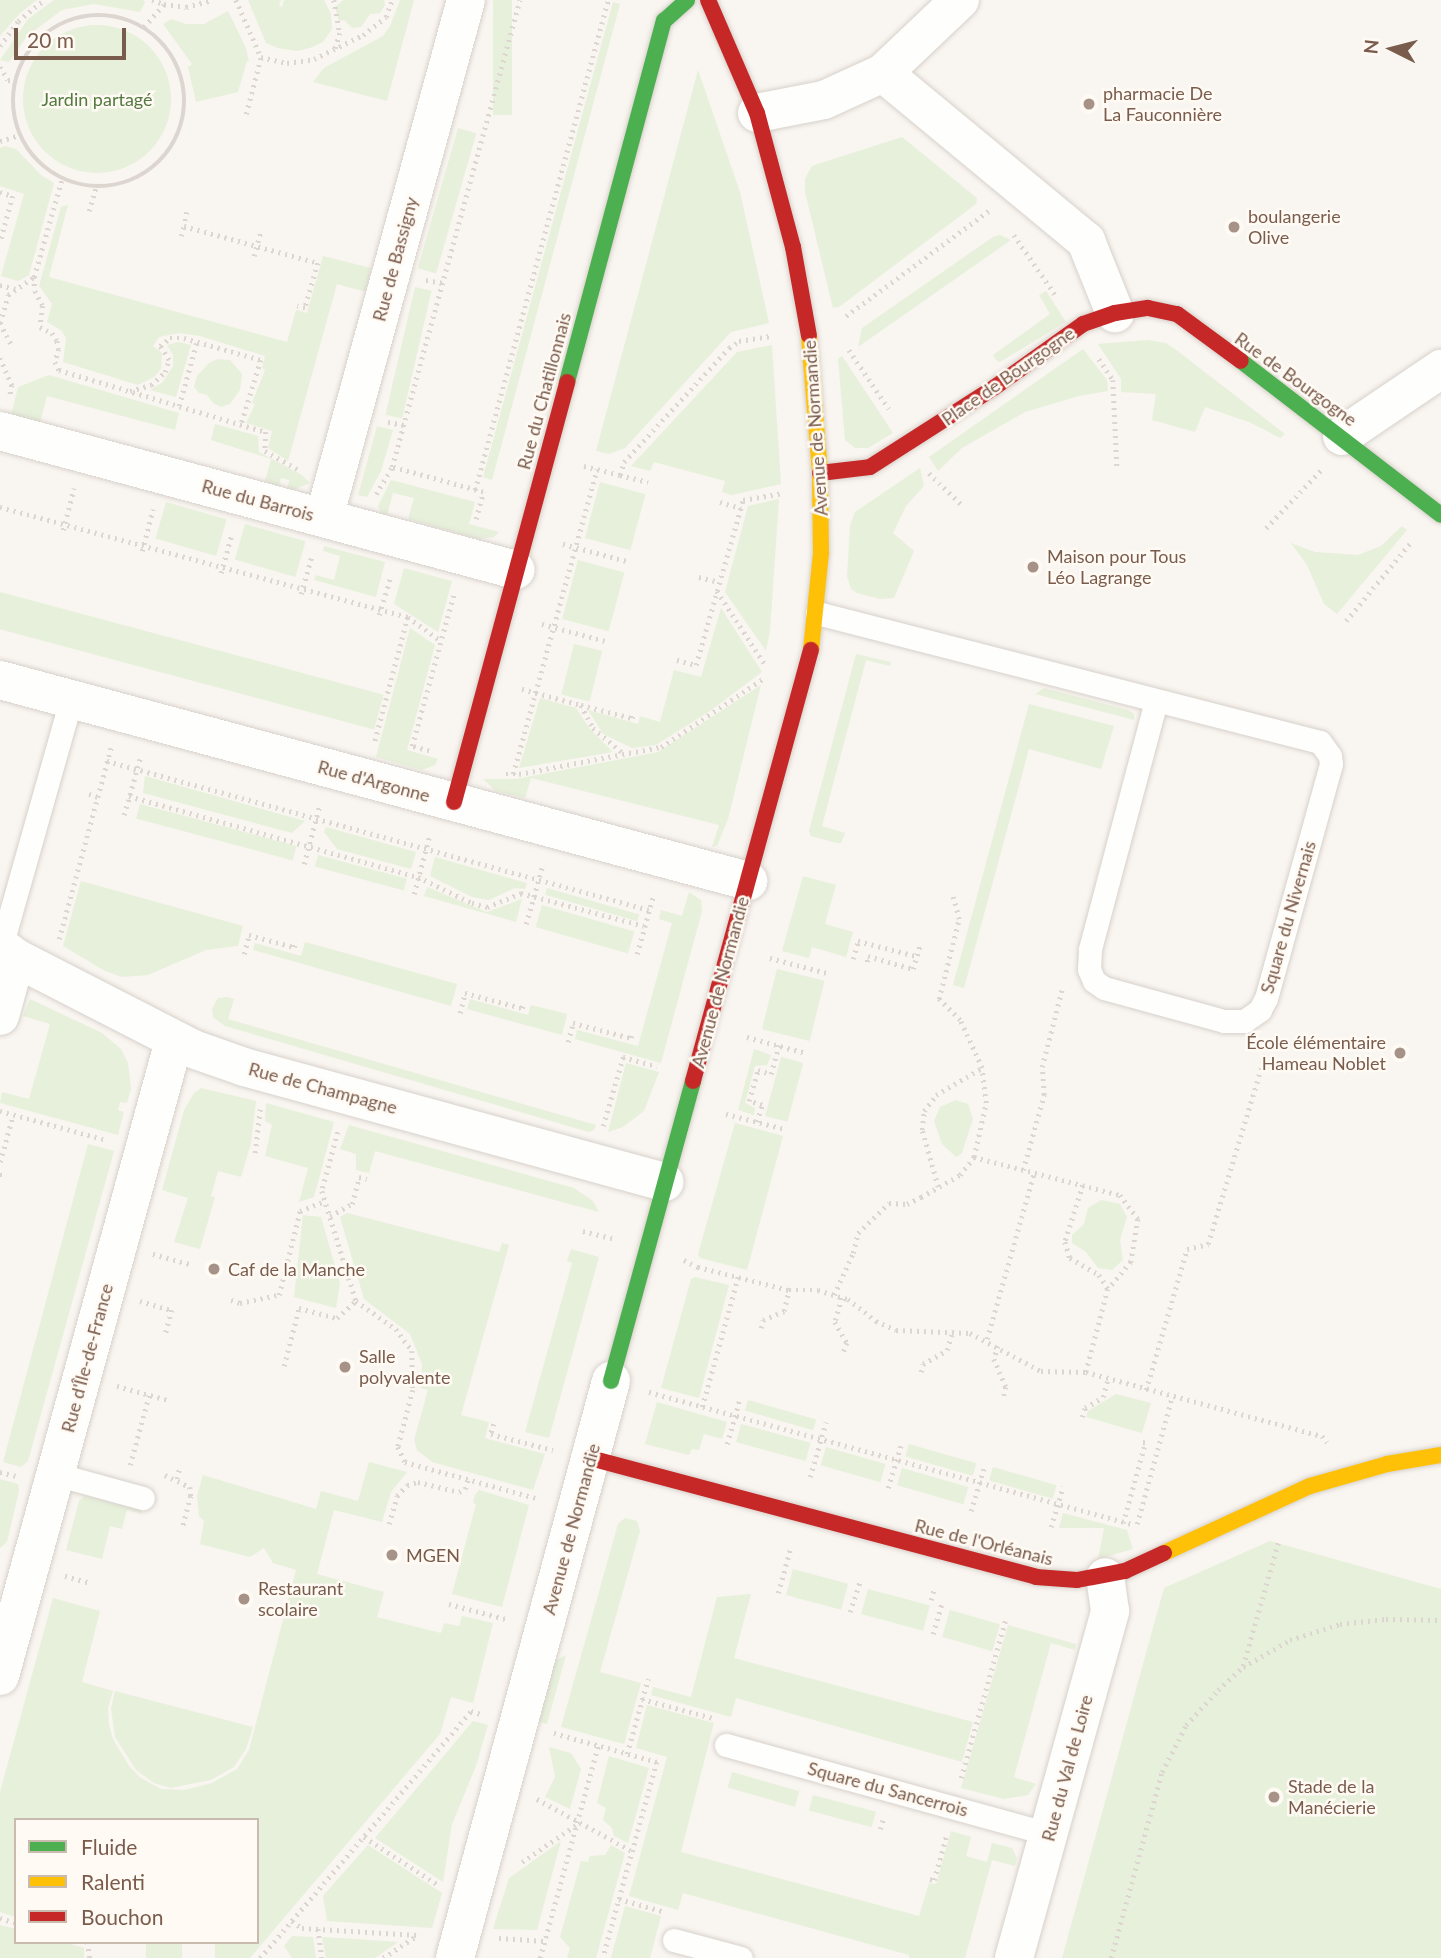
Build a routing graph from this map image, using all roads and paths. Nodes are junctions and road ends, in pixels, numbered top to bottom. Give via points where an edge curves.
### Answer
1 (44, 0) edge
2 (152, 0) edge
3 (212, 0) edge
4 (236, 0) edge
5 (334, 0) edge
6 (392, 0) edge
7 (466, 0) edge
8 (520, 0) edge
9 (608, 0) edge
10 (687, 0) edge
11 (708, 0) edge
12 (960, 0) edge
13 (164, 4) junction
14 (144, 27) junction
15 (0, 46) edge
16 (335, 49) junction
17 (261, 57) junction
18 (0, 66) edge
19 (883, 73) junction
20 (15, 81) junction
21 (757, 113) junction
22 (246, 114) dead end
23 (20, 135) junction
24 (0, 141) edge
25 (62, 179) junction
26 (96, 186) junction
27 (0, 192) edge
28 (89, 211) dead end
29 (187, 212) dead end
30 (184, 226) junction
31 (260, 233) dead end
32 (181, 236) dead end
33 (0, 243) edge
34 (257, 246) junction
35 (254, 256) dead end
36 (34, 277) junction
37 (0, 285) edge
38 (17, 289) junction
39 (297, 306) dead end
40 (1115, 313) junction
41 (0, 323) edge
42 (197, 341) junction
43 (12, 346) dead end
44 (1441, 369) edge
45 (130, 391) junction
46 (179, 406) junction
47 (241, 425) junction
48 (0, 431) edge
49 (1342, 436) junction
50 (392, 467) junction
51 (597, 469) dead end
52 (304, 473) dead end
53 (820, 473) junction
54 (620, 475) dead end
55 (1312, 480) dead end
56 (648, 482) dead end
57 (475, 490) junction
58 (791, 491) dead end
59 (372, 501) dead end
60 (720, 502) dead end
61 (0, 507) edge
62 (741, 508) junction
63 (1439, 513) edge
64 (1266, 528) dead end
65 (233, 529) dead end
66 (318, 534) junction
67 (521, 552) junction
68 (598, 554) dead end
69 (626, 561) dead end
70 (221, 570) junction
71 (391, 573) dead end
72 (699, 577) dead end
73 (719, 582) junction
74 (455, 590) dead end
75 (717, 591) junction
76 (302, 592) junction
77 (380, 613) junction
78 (817, 613) junction
79 (408, 618) junction
80 (1346, 621) dead end
81 (577, 634) dead end
82 (441, 641) junction
83 (605, 641) dead end
84 (677, 660) dead end
85 (0, 680) edge
86 (487, 680) junction
87 (536, 693) junction
88 (71, 699) junction
89 (1156, 701) junction
90 (580, 705) junction
91 (120, 712) junction
92 (633, 714) dead end
93 (374, 747) dead end
94 (433, 752) dead end
95 (625, 754) junction
96 (107, 761) junction
97 (137, 769) junction
98 (330, 769) junction
99 (513, 774) junction
100 (452, 790) junction
101 (89, 794) dead end
102 (98, 796) junction
103 (129, 796) junction
104 (124, 815) dead end
105 (317, 818) junction
106 (309, 846) junction
107 (426, 848) junction
108 (663, 859) junction
109 (304, 864) dead end
110 (418, 877) junction
111 (538, 879) junction
112 (748, 881) junction
113 (414, 894) dead end
114 (534, 896) junction
115 (953, 897) dead end
116 (649, 910) junction
117 (526, 924) dead end
118 (644, 926) junction
119 (296, 940) dead end
120 (920, 945) dead end
121 (5, 950) edge
122 (56, 950) dead end
123 (244, 954) dead end
124 (637, 954) dead end
125 (916, 956) junction
126 (769, 958) dead end
127 (853, 959) dead end
128 (867, 962) dead end
129 (827, 973) dead end
130 (1266, 998) junction
131 (1060, 1000) dead end
132 (524, 1003) dead end
133 (460, 1013) dead end
134 (0, 1016) edge
135 (632, 1032) dead end
136 (747, 1037) dead end
137 (174, 1041) junction
138 (568, 1042) dead end
139 (779, 1045) junction
140 (806, 1053) dead end
141 (982, 1068) junction
142 (670, 1069) dead end
143 (261, 1096) dead end
144 (0, 1111) edge
145 (726, 1114) dead end
146 (13, 1115) junction
147 (757, 1122) junction
148 (602, 1127) dead end
149 (785, 1129) dead end
150 (338, 1130) dead end
151 (111, 1141) dead end
152 (255, 1153) dead end
153 (974, 1157) junction
154 (0, 1163) edge
155 (1023, 1170) junction
156 (1034, 1173) junction
157 (367, 1179) dead end
158 (665, 1182) junction
159 (1083, 1185) junction
160 (938, 1187) junction
161 (326, 1201) junction
162 (330, 1216) junction
163 (583, 1231) dead end
164 (647, 1248) junction
165 (142, 1251) dead end
166 (193, 1265) dead end
167 (738, 1277) junction
168 (1108, 1289) junction
169 (789, 1290) junction
170 (834, 1295) junction
171 (129, 1298) dead end
172 (842, 1298) junction
173 (231, 1300) dead end
174 (356, 1301) junction
175 (761, 1328) dead end
176 (953, 1330) junction
177 (166, 1333) dead end
178 (986, 1339) junction
179 (998, 1346) junction
180 (844, 1351) dead end
181 (284, 1366) dead end
182 (921, 1372) dead end
183 (1086, 1373) junction
184 (1108, 1378) junction
185 (611, 1381) joint
186 (128, 1389) dead end
187 (1146, 1390) junction
188 (649, 1392) dead end
189 (149, 1395) junction
190 (1004, 1396) dead end
191 (1172, 1397) junction
192 (740, 1398) dead end
193 (168, 1399) dead end
194 (702, 1407) junction
195 (735, 1416) junction
196 (1082, 1417) dead end
197 (494, 1424) dead end
198 (902, 1442) dead end
199 (1139, 1442) dead end
200 (727, 1444) dead end
201 (553, 1450) dead end
202 (1441, 1455) edge
203 (590, 1458) junction
204 (896, 1461) junction
205 (119, 1463) dead end
206 (180, 1465) dead end
207 (985, 1465) dead end
208 (55, 1474) junction
209 (1352, 1474) junction
210 (177, 1479) dead end
211 (468, 1479) junction
212 (979, 1484) junction
213 (190, 1487) dead end
214 (1063, 1487) dead end
215 (888, 1488) dead end
216 (199, 1491) dead end
217 (1289, 1494) junction
218 (143, 1498) dead end
219 (539, 1499) dead end
220 (1058, 1506) junction
221 (971, 1511) dead end
222 (1123, 1523) junction
223 (388, 1524) dead end
224 (1138, 1526) junction
225 (1051, 1527) dead end
226 (1154, 1559) junction
227 (27, 1576) edge
228 (1105, 1577) junction
229 (860, 1581) dead end
230 (91, 1583) dead end
231 (942, 1603) dead end
232 (449, 1604) dead end
233 (850, 1612) dead end
234 (506, 1619) dead end
235 (1441, 1620) edge
236 (1005, 1621) dead end
237 (933, 1634) dead end
238 (1243, 1667) junction
239 (0, 1676) edge
240 (648, 1679) dead end
241 (642, 1699) junction
242 (518, 1724) junction
243 (726, 1745) joint
244 (627, 1754) junction
245 (957, 1791) dead end
246 (535, 1798) dead end
247 (578, 1822) junction
248 (948, 1827) dead end
249 (1049, 1833) junction
250 (364, 1837) junction
251 (632, 1851) junction
252 (512, 1869) dead end
253 (930, 1879) dead end
254 (448, 1891) dead end
255 (292, 1921) junction
256 (318, 1929) junction
257 (417, 1935) junction
258 (496, 1938) dead end
259 (674, 1940) dead end
260 (545, 1941) junction
261 (441, 1947) edge
262 (260, 1958) edge
263 (322, 1958) edge
264 (383, 1958) edge
265 (540, 1958) edge
266 (603, 1958) edge
267 (741, 1958) edge
268 (1014, 1958) edge
269 (1111, 1958) edge

1 - 15 path via 18,21
2 - 13 path
3 - 13 path via 186,7
4 - 17 path
5 - 16 path via 340,33
6 - 16 path via 386,17
7 - 66 street, Rue de Bassigny
8 - 50 path
9 - 57 path
10 - 67 street, Rue du Chatillonnais via 664,21
11 - 21 street, Avenue de Normandie
12 - 19 street
13 - 14 path
14 - 20 path via 100,14 66,21 37,41
14 - 26 path via 171,53 181,77 185,102 178,135 159,162 142,175
16 - 17 path via 300,62
17 - 22 path
18 - 20 path via 8,80
19 - 21 street via 824,100
19 - 40 street via 1086,241
20 - 23 path
21 - 53 street, Avenue de Normandie via 793,247 809,330
23 - 24 path
23 - 25 path via 33,156
25 - 26 path
25 - 36 path
26 - 28 path
27 - 33 path via 13,196
29 - 30 path
30 - 32 path
30 - 34 path
31 - 34 path
34 - 35 path
34 - 39 path via 318,263 305,308
36 - 38 path
36 - 45 path via 43,306 40,327 57,341 56,367
37 - 38 path
38 - 41 path via 8,295
40 - 49 street, Rue de Bourgogne via 1148,308 1177,314
40 - 53 street, Place de Bourgogne via 1078,328 881,460 850,471
41 - 43 path
42 - 45 path via 178,337 164,341 159,346 169,360 165,373 151,385
42 - 46 path
42 - 47 path via 261,360
44 - 49 street
45 - 46 path
46 - 47 path
47 - 52 path via 266,432 265,451
48 - 66 street, Rue du Barrois
49 - 63 street, Rue de Bourgogne
50 - 57 path
50 - 59 path
51 - 87 path
53 - 78 street, Avenue de Normandie
54 - 56 path
55 - 64 path
57 - 67 path via 482,492 475,521
58 - 62 path via 743,500
60 - 62 path
61 - 70 path
62 - 73 path
63 - 80 path
65 - 70 path
66 - 67 street, Rue du Barrois
66 - 76 path
67 - 86 street, Rue du Chatillonnais
68 - 69 path
70 - 76 path
71 - 77 path
72 - 73 path
73 - 75 path
74 - 82 path
75 - 84 path via 696,665
75 - 95 path via 771,672 661,747
76 - 77 path
77 - 79 path
78 - 89 lane, Square du Nivernais
78 - 112 street, Avenue de Normandie via 809,660
79 - 82 path
79 - 93 path
81 - 83 path
82 - 94 path via 412,747
85 - 88 street, Rue d'Argonne
86 - 87 path
86 - 100 street, Rue du Chatillonnais
87 - 90 path
87 - 99 path
88 - 91 street, Rue d'Argonne
88 - 121 lane
89 - 130 lane, Square du Nivernais via 1320,742 1330,756
89 - 130 lane, Square du Nivernais via 1088,969 1104,988 1224,1021 1252,1017
90 - 92 path via 632,718
90 - 95 path via 593,728
91 - 96 path
91 - 98 street, Rue d'Argonne
95 - 99 path
96 - 97 path
96 - 102 path
97 - 103 path
97 - 105 path
98 - 100 street, Rue d'Argonne
98 - 105 path
99 - 100 path
100 - 107 path
100 - 108 street, Rue d'Argonne
101 - 102 path
102 - 122 path
103 - 104 path
103 - 106 path
105 - 106 path
105 - 107 path
106 - 109 path
106 - 110 path
107 - 110 path
107 - 111 path
108 - 112 street, Rue d'Argonne
108 - 116 path
110 - 113 path
110 - 114 path via 487,907 517,893
111 - 114 path
111 - 116 path
112 - 158 street, Avenue de Normandie
114 - 117 path
114 - 118 path
115 - 141 path via 960,919 939,999 960,1020
116 - 118 path
118 - 124 path
119 - 123 path via 294,947 249,935
120 - 125 path
121 - 134 street
121 - 137 street, Rue de Champagne
125 - 127 path via 858,941
125 - 128 path via 913,969 868,956
126 - 129 path
130 - 187 path via 1275,1021 1230,1180 1208,1244 1187,1249
131 - 155 path via 1042,1067 1044,1095
132 - 133 path via 522,1008 465,993
135 - 138 path via 631,1038 573,1023
136 - 139 path
137 - 158 street, Rue de Champagne via 244,1067
137 - 208 street, Rue d'Île-de-France
139 - 140 path
139 - 147 path via 771,1074 758,1070 749,1101 762,1105
141 - 153 path via 986,1103
141 - 160 path via 936,1096 924,1111 924,1141
142 - 148 path via 623,1057
143 - 152 path
144 - 146 path
145 - 147 path
146 - 151 path
146 - 154 path
147 - 149 path
150 - 161 path via 322,1191
153 - 155 path
153 - 160 path via 960,1174
155 - 156 path
156 - 159 path
156 - 178 path
157 - 162 path via 359,1177 352,1203
158 - 164 street, Avenue de Normandie
159 - 168 path via 1065,1242 1070,1258 1098,1275
159 - 168 path via 1120,1195 1138,1219 1131,1262
160 - 170 path via 908,1204 889,1203 858,1233
161 - 162 path
161 - 173 path via 300,1211 279,1295 240,1303
162 - 174 path
163 - 164 path
164 - 167 path
164 - 185 street, Avenue de Normandie
165 - 166 path
167 - 169 path
167 - 194 path
168 - 183 path
169 - 170 path
169 - 175 path via 784,1311 763,1320
170 - 172 path
171 - 177 path via 172,1310
172 - 176 path via 896,1330
172 - 180 path via 835,1322 847,1343
174 - 181 path via 337,1318 299,1308
174 - 211 path via 396,1329 412,1351 413,1390 398,1447 405,1462
176 - 178 path
176 - 182 path via 947,1350 923,1364
178 - 179 path
179 - 183 path via 1041,1371
179 - 190 path via 994,1359 1006,1387
183 - 184 path
184 - 187 path
184 - 196 path via 1103,1397 1084,1408
185 - 203 street, Avenue de Normandie
186 - 189 path
187 - 191 path
188 - 194 path
189 - 193 path
189 - 205 path via 130,1466
191 - 209 path via 1322,1436
191 - 224 path
192 - 195 path
194 - 195 path
195 - 200 path
195 - 204 path
197 - 201 path via 491,1434
198 - 204 path
199 - 222 path via 1145,1443
202 - 209 street, Rue de l'Orléanais
203 - 228 street, Rue de l'Orléanais via 1023,1574 1065,1580
203 - 242 street, Avenue de Normandie
204 - 212 path
204 - 215 path
206 - 210 path
207 - 212 path
208 - 218 lane
208 - 227 street, Rue d'Île-de-France
209 - 217 street, Rue de l'Orléanais
211 - 219 path
211 - 223 path via 459,1492 418,1482 407,1485 397,1496
212 - 220 path
212 - 221 path
213 - 216 path
214 - 220 path
217 - 226 street, Rue de l'Orléanais
217 - 238 path
220 - 222 path
220 - 225 path
222 - 224 path
224 - 226 path
226 - 228 street, Rue de l'Orléanais
227 - 230 path
227 - 239 street, Rue d'Île-de-France
228 - 249 street, Rue du Val de Loire via 1110,1611
229 - 233 path
231 - 237 path
232 - 234 path
235 - 238 path via 1340,1624 1290,1640
236 - 245 path
238 - 269 path via 1186,1725 1162,1772
240 - 241 path
241 - 243 path via 722,1720 716,1742
241 - 244 path
242 - 250 path via 471,1712
242 - 261 street, Avenue de Normandie
243 - 249 lane, Square du Sancerrois
244 - 247 path via 598,1746
244 - 251 path via 657,1762
246 - 247 path
247 - 251 path
247 - 252 path
247 - 260 path
248 - 253 path
249 - 268 street, Rue du Val de Loire
250 - 254 path
250 - 255 path
251 - 266 path
255 - 256 path via 302,1928
255 - 262 path
256 - 257 path
256 - 263 path
257 - 261 path
257 - 264 path
258 - 260 path
259 - 267 lane
260 - 265 path

